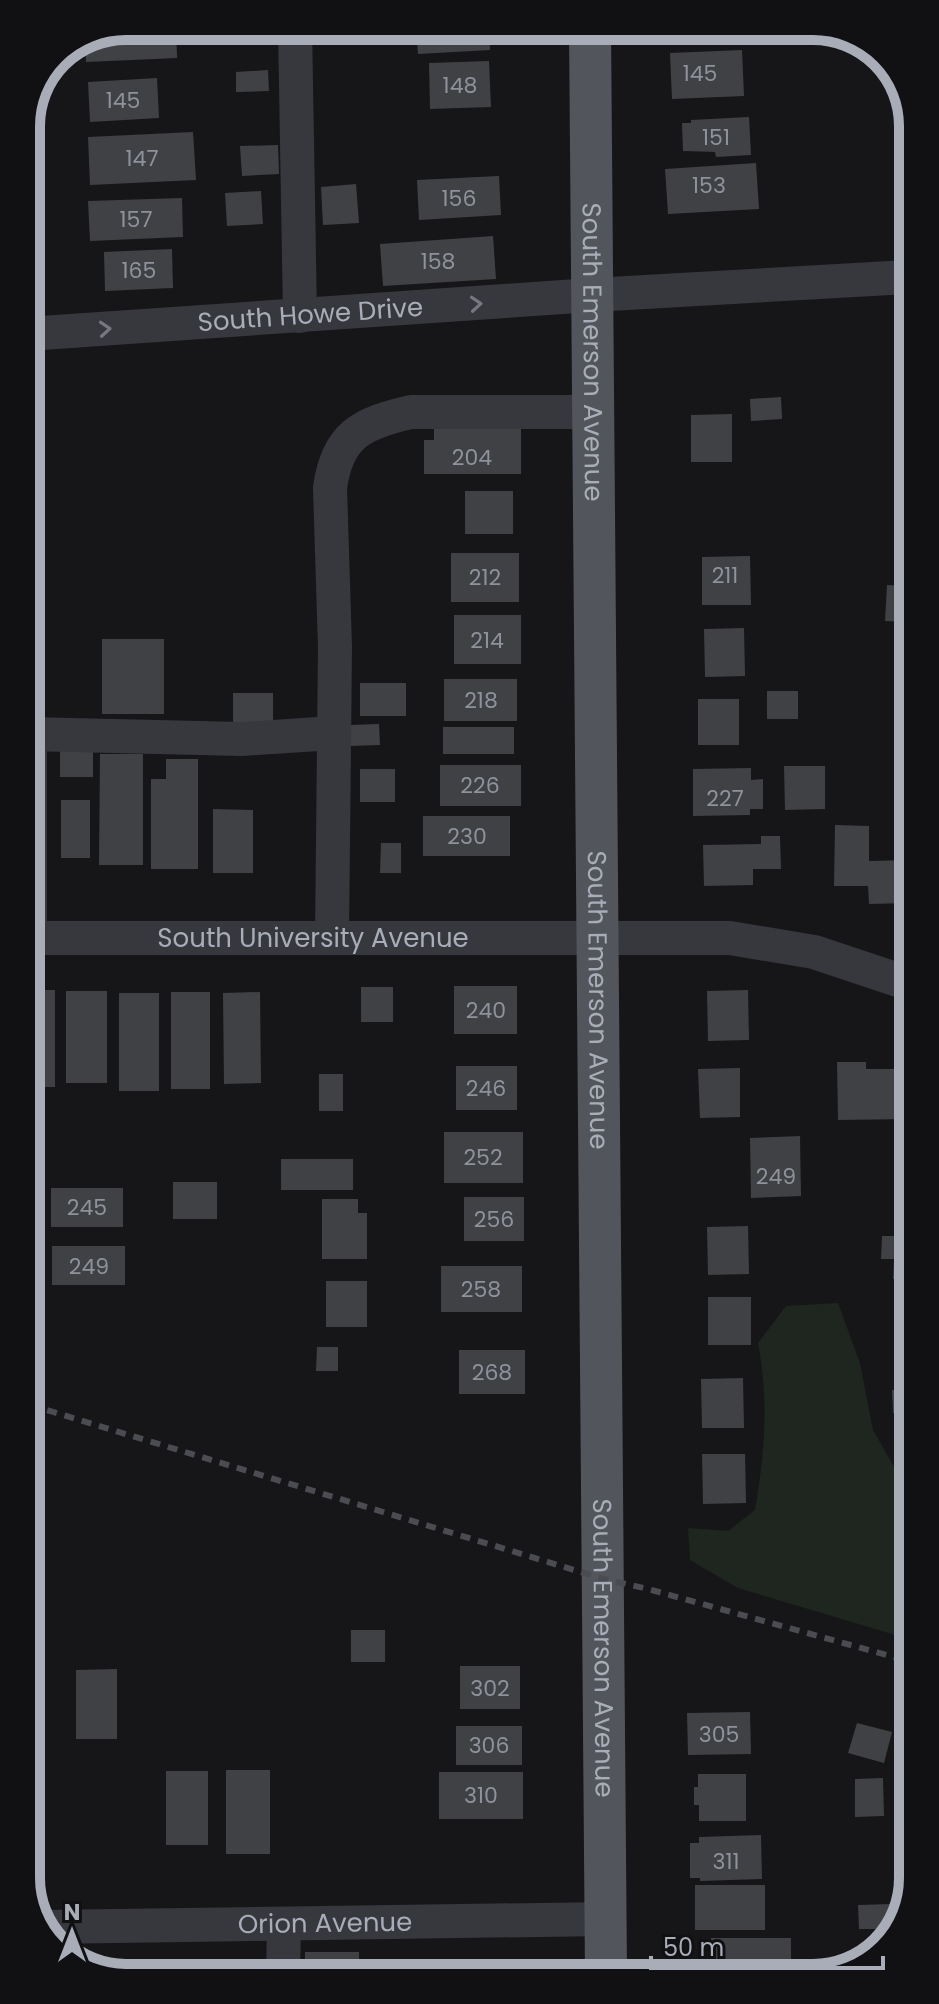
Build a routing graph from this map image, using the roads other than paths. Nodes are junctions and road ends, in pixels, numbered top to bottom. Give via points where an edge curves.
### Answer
1 (295, 40) edge
2 (590, 40) edge
3 (899, 278) edge
4 (592, 295) junction
5 (300, 316) junction
6 (40, 333) edge
7 (594, 412) junction
8 (333, 733) junction
9 (40, 734) edge
10 (40, 938) edge
11 (332, 938) junction
12 (598, 938) junction
13 (899, 980) edge
14 (605, 1919) junction
15 (284, 1924) junction
16 (56, 1927) edge
17 (283, 1964) edge
18 (606, 1964) edge

1 - 5 street
2 - 4 main road, South Emerson Avenue
3 - 4 street, South Howe Drive
5 -> 4 street, South Howe Drive
4 - 7 main road, South Emerson Avenue
6 -> 5 street, South Howe Drive
7 - 8 street via 411,412 383,418 347,441 333,464 330,488
7 - 12 main road, South Emerson Avenue
8 - 9 street via 242,739
8 - 11 street
10 - 11 street, South University Avenue
11 - 12 street, South University Avenue
12 - 13 street, South University Avenue via 751,940 814,952
12 - 14 main road, South Emerson Avenue
14 - 15 street, Orion Avenue
14 - 18 main road, South Emerson Avenue
15 - 16 street, Orion Avenue
15 - 17 street

